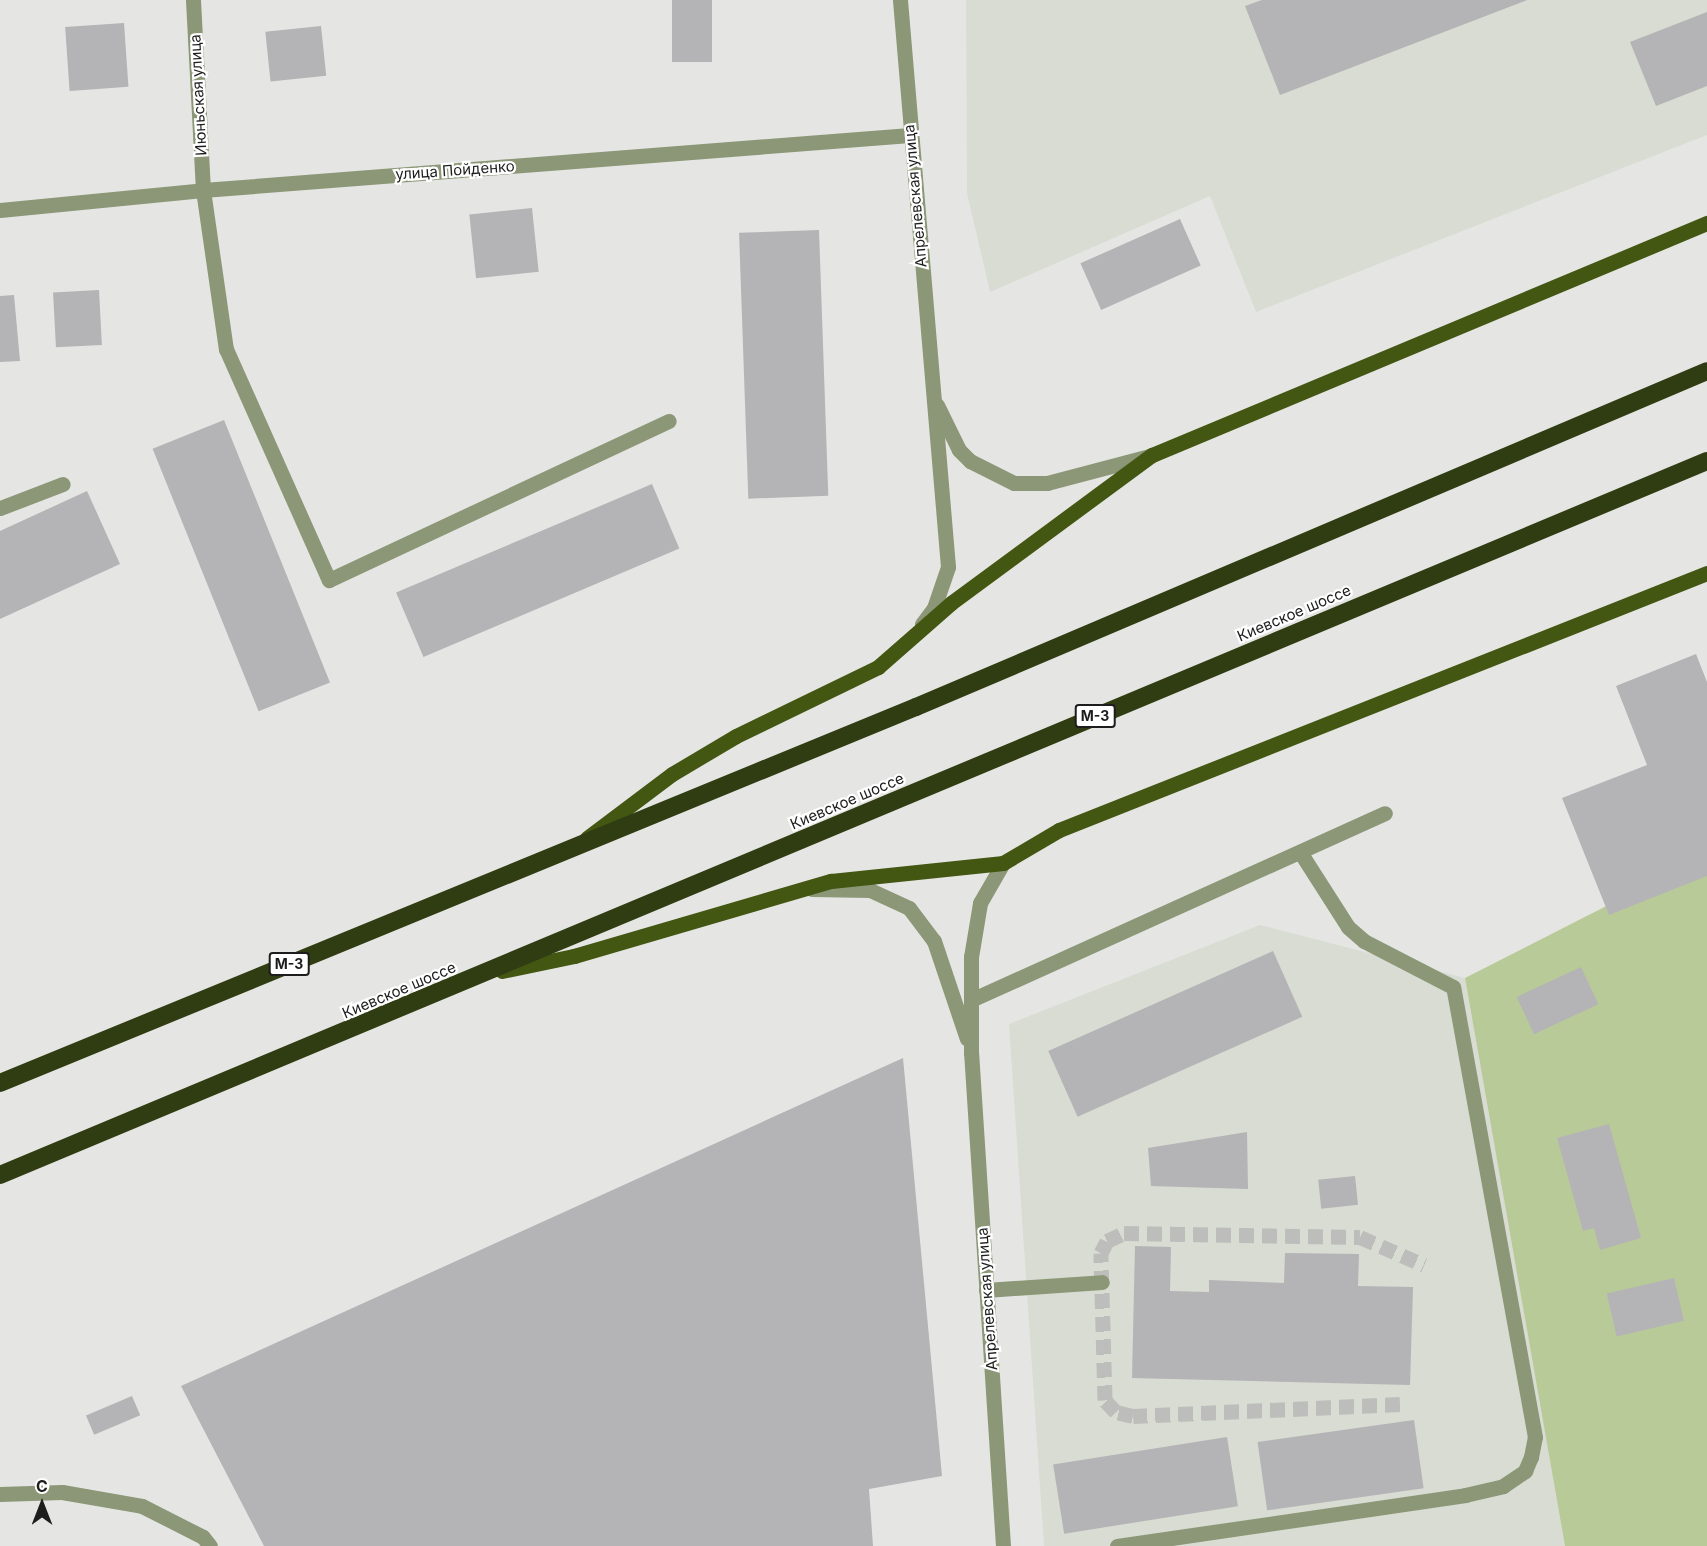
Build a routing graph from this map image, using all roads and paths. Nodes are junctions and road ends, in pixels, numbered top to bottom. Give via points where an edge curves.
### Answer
1 (193, 0) edge
2 (900, 0) edge
3 (910, 135) junction
4 (203, 190) junction
5 (0, 210) edge
6 (1707, 223) edge
7 (1707, 231) edge
8 (1640, 250) junction
9 (1707, 371) edge
10 (931, 391) junction
11 (669, 421) dead end
12 (1152, 455) junction
13 (1707, 461) edge
14 (63, 484) dead end
15 (0, 508) edge
16 (1707, 573) edge
17 (904, 648) junction
18 (1385, 813) dead end
19 (577, 846) junction
20 (1300, 852) junction
21 (1003, 863) junction
22 (797, 890) junction
23 (484, 975) junction
24 (971, 1000) junction
25 (971, 1053) junction
26 (0, 1083) edge
27 (0, 1175) edge
28 (1101, 1282) dead end
29 (987, 1290) junction
30 (0, 1494) edge
31 (210, 1546) edge
32 (1003, 1546) edge
33 (1117, 1546) edge

1 - 4 street, Июньская улица
2 - 3 street, Апрелевская улица
3 - 4 street, улица Пойденко
3 - 10 street, Апрелевская улица
4 - 5 street, улица Пойденко
4 - 11 street, Июньская улица via 226,349 328,580
6 - 8 main road
7 - 8 main road
8 - 12 main road
9 - 19 highway, М-3 via 938,698
10 - 12 street via 959,450 982,469 1014,483 1047,483
10 - 17 street, Апрелевская улица via 948,567 934,608
12 - 17 main road via 951,603
13 - 23 highway, Киевское шоссе / М-3
14 - 15 street
16 - 21 main road via 1059,830
17 - 19 main road via 846,685 736,736 672,774
18 - 20 street
19 - 26 highway, М-3
20 - 24 street
20 - 33 street via 1321,890 1356,934 1453,987 1533,1427 1531,1456 1524,1471 1503,1486 1465,1495
21 - 22 main road via 831,881
21 - 24 street via 980,903 971,957
22 - 23 main road via 574,956
22 - 25 street via 870,890 909,908 934,941
23 - 27 highway, Киевское шоссе / М-3
24 - 25 street
25 - 29 street, Апрелевская улица
28 - 29 street
29 - 32 street, Апрелевская улица
30 - 31 street via 62,1492 142,1506

